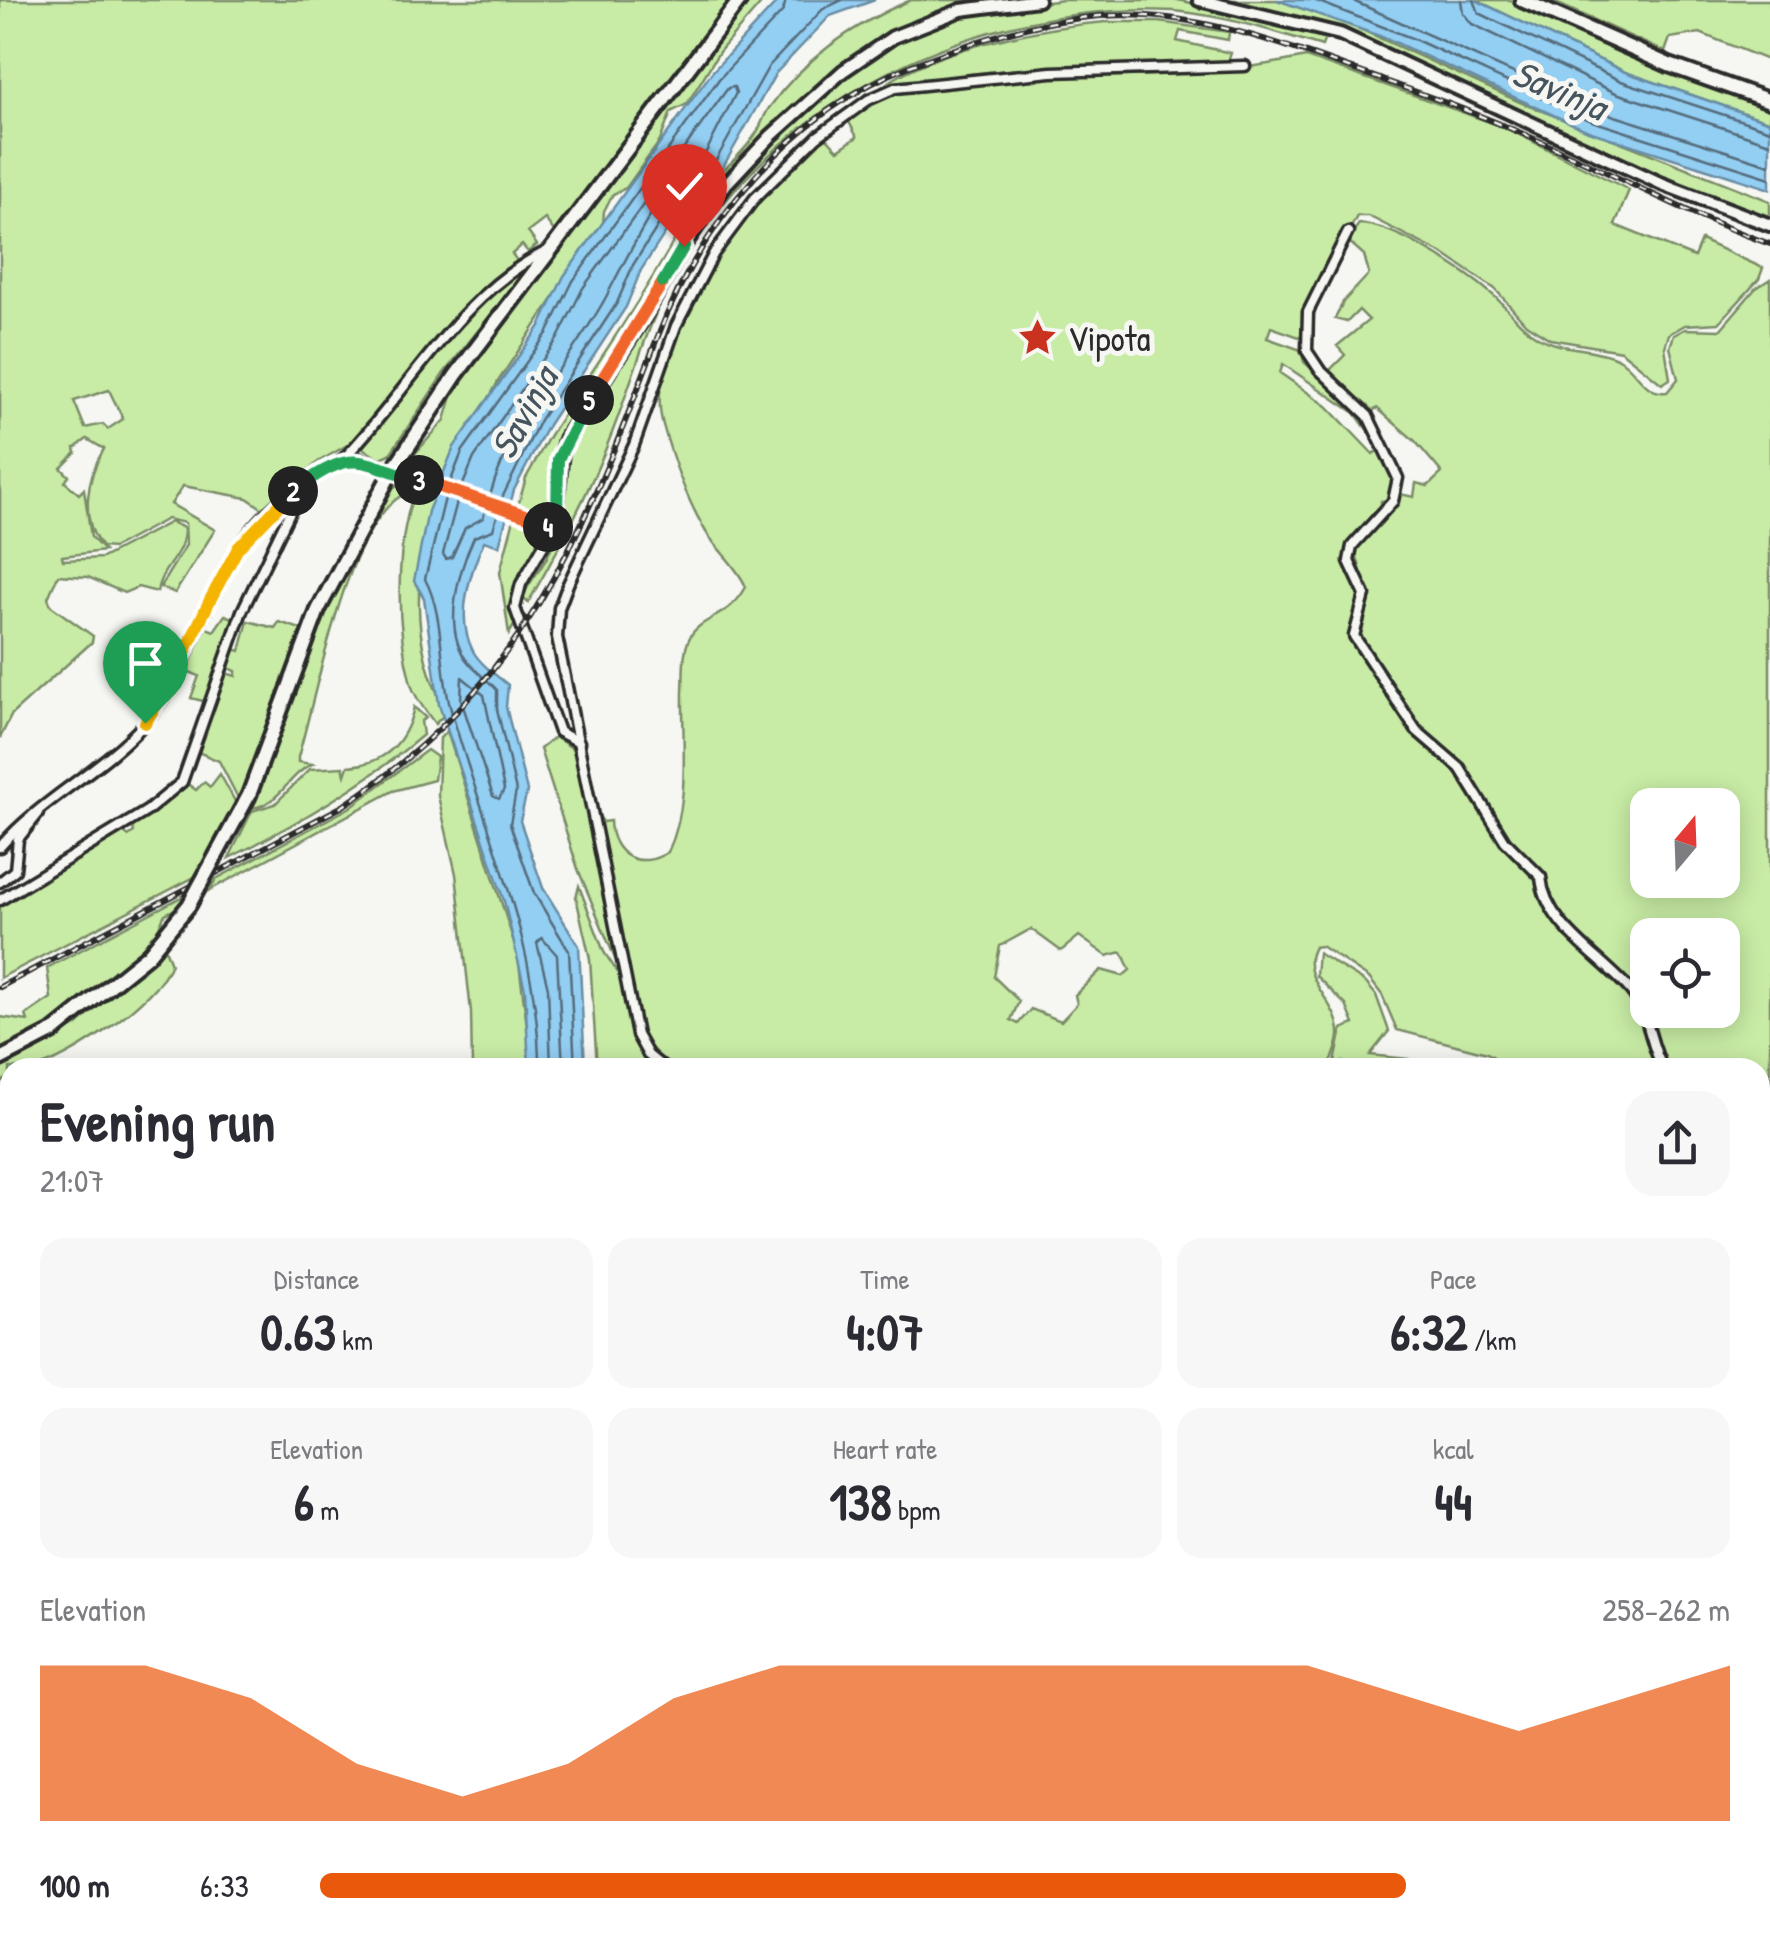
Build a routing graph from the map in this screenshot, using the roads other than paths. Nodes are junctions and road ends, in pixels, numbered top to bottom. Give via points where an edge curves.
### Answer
1 (740, 0) edge
2 (1038, 0) edge
3 (1199, 0) edge
4 (1522, 0) edge
5 (1245, 66) dead end
6 (1770, 101) edge
7 (1770, 225) edge
8 (1348, 232) dead end
9 (550, 250) junction
10 (342, 460) junction
11 (392, 471) junction
12 (304, 483) junction
13 (547, 528) junction
14 (579, 742) junction
15 (40, 810) junction
16 (0, 847) edge
17 (0, 882) edge
18 (0, 900) edge
19 (4, 1058) edge
20 (652, 1058) edge
21 (1660, 1058) edge

1 - 9 main road
2 - 13 street via 960,10 893,38 843,71 727,183 565,440 556,521
3 - 7 street via 1366,44 1660,183
4 - 6 main road
5 - 14 street via 1051,72 895,88 868,100 786,166 755,198 698,282 662,360 634,445 559,608 557,637
8 - 21 street via 1308,312 1307,350 1368,416 1398,478 1392,501 1352,546 1349,561 1365,595 1354,636 1416,730 1460,768 1506,841 1542,877 1553,909 1632,992
9 - 10 street via 526,261 462,318
9 - 11 main road
10 - 11 street via 358,458
10 - 12 street
11 - 13 street
11 - 19 main road, bridge via 318,610 249,796 189,905 148,956 95,1003
12 - 15 street via 238,548 145,723
12 - 18 street via 242,611 182,782 147,811
13 - 14 street via 521,584 516,622 559,732
14 - 20 street via 637,1035
15 - 16 street
15 - 17 street via 18,839 15,870

